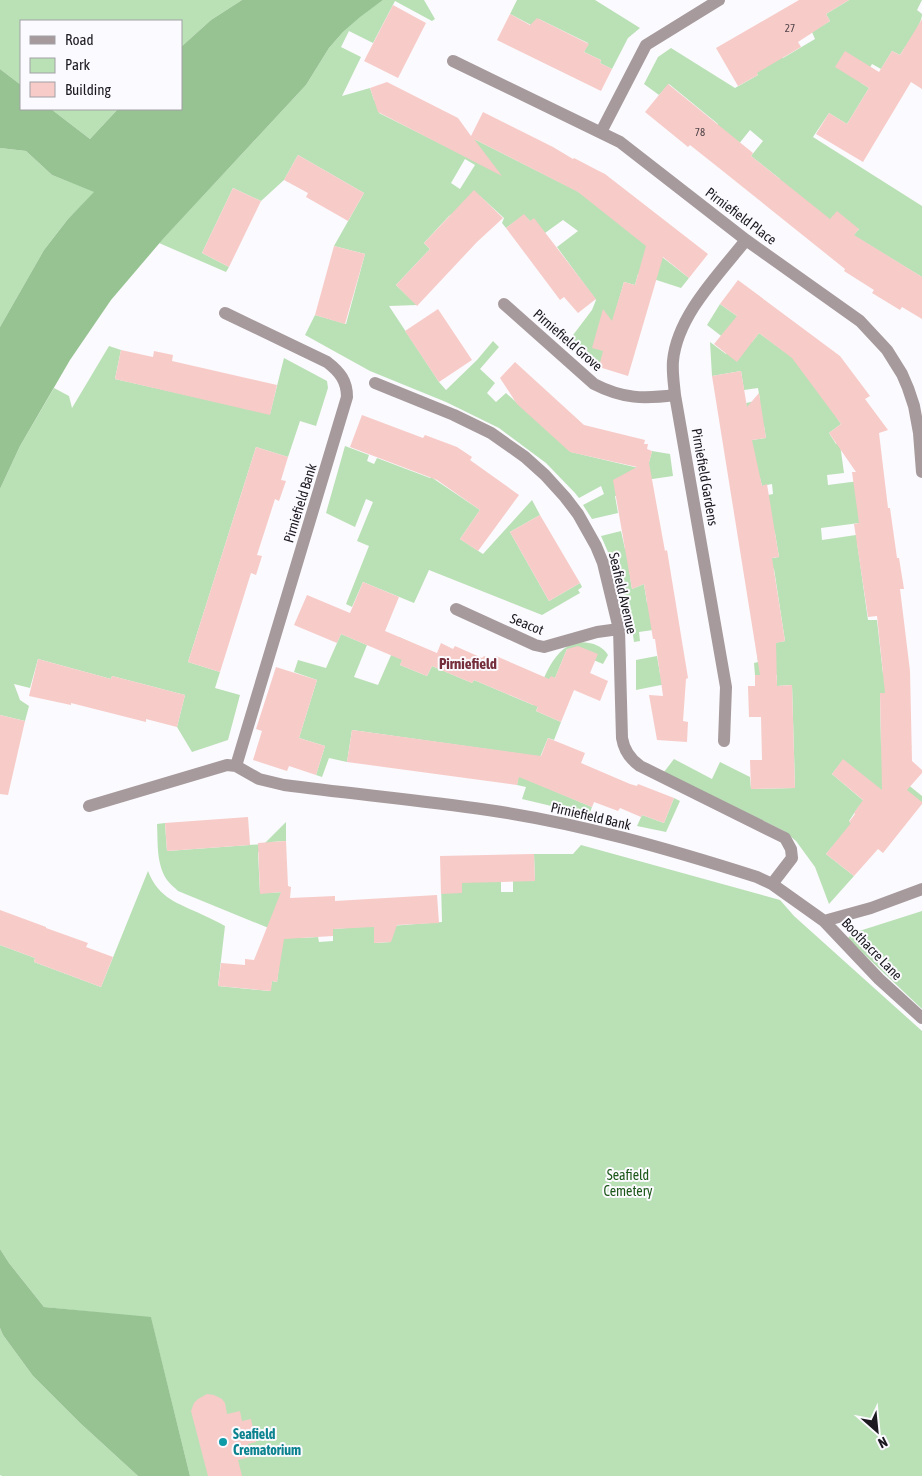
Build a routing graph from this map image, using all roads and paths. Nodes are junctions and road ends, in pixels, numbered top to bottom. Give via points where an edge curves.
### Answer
1 (719, 0) edge
2 (453, 61) dead end
3 (601, 132) junction
4 (746, 240) junction
5 (504, 304) dead end
6 (225, 313) dead end
7 (375, 383) dead end
8 (675, 395) junction
9 (921, 456) edge
10 (922, 472) edge
11 (456, 609) dead end
12 (619, 629) junction
13 (724, 741) dead end
14 (236, 766) junction
15 (90, 806) dead end
16 (772, 884) junction
17 (922, 889) edge
18 (824, 921) junction
19 (922, 1018) edge

1 - 3 street via 646,45
2 - 3 street, Pirniefield Place
3 - 4 street, Pirniefield Place via 620,142
4 - 8 street, Pirniefield Gardens via 693,307 681,328 673,360
4 - 9 street, Pirniefield Place via 860,321 887,350 902,374 914,406
5 - 8 street, Pirniefield Grove via 594,384 632,397
6 - 14 street, Pirniefield Bank via 327,362 344,379 348,397
7 - 12 street, Seafield Avenue via 454,414 491,433 546,475 578,514 596,546
8 - 13 street, Pirniefield Gardens via 726,687
9 - 10 street, Pirniefield Place
11 - 12 street, Seacot via 535,645 544,646
12 - 16 street, Seafield Avenue via 622,743 630,758 640,766 785,838 792,858
14 - 15 street via 218,766
14 - 16 street, Pirniefield Bank via 259,779 284,785 488,810 562,823 738,871
16 - 18 street, Pirniefield Bank
17 - 18 street
18 - 19 street, Boothacre Lane via 879,979

